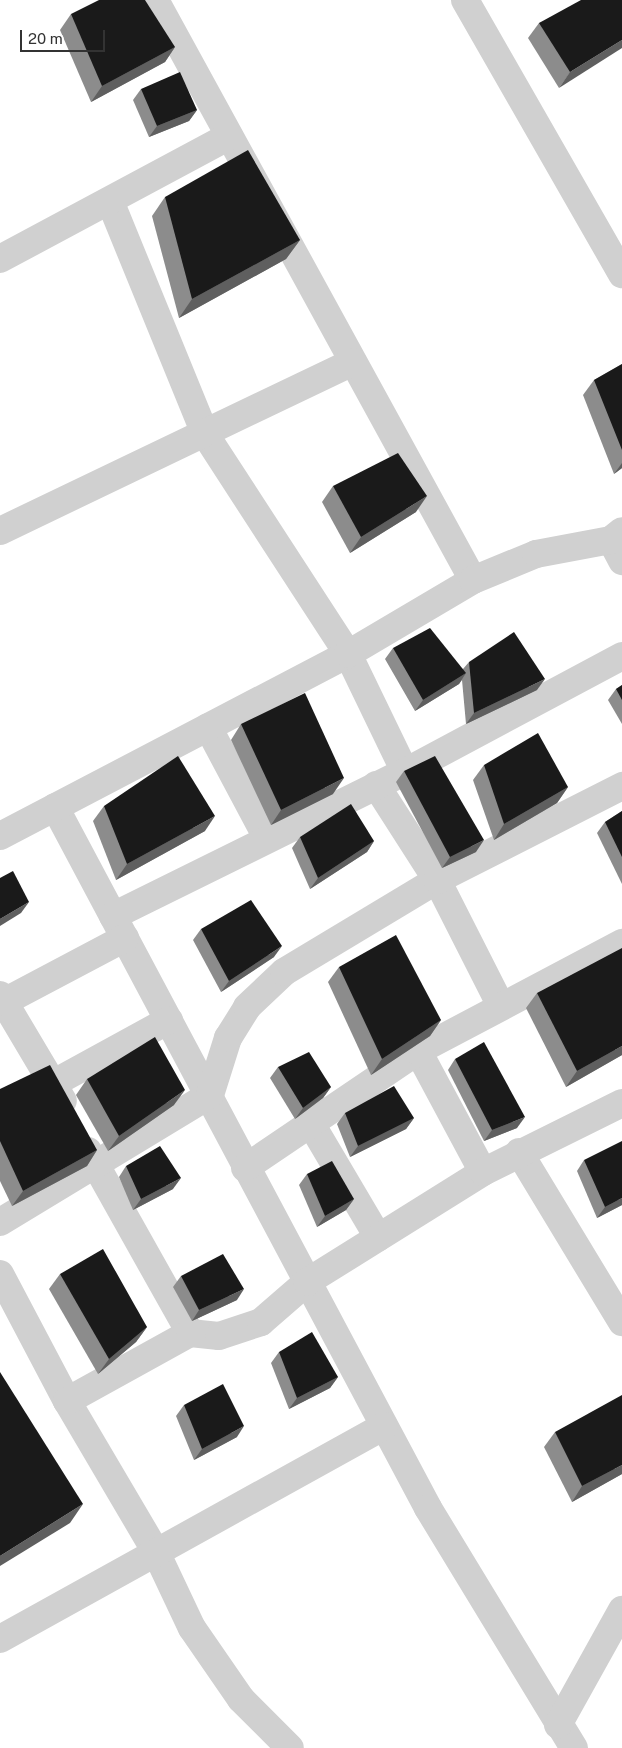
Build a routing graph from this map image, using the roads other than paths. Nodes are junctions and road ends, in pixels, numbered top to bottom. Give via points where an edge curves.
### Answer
1 (155, 0) edge
2 (465, 0) edge
3 (229, 136) junction
4 (110, 201) junction
5 (0, 259) edge
6 (622, 274) edge
7 (353, 362) junction
8 (204, 434) junction
9 (0, 531) edge
10 (618, 544) edge
11 (473, 580) junction
12 (348, 654) junction
13 (622, 656) edge
14 (208, 727) junction
15 (405, 772) junction
16 (376, 785) junction
17 (622, 786) edge
18 (55, 807) junction
19 (0, 836) edge
20 (267, 838) junction
21 (437, 880) junction
22 (119, 927) junction
23 (622, 944) edge
24 (2, 998) edge
25 (501, 1006) junction
26 (169, 1020) junction
27 (418, 1051) junction
28 (54, 1083) junction
29 (210, 1095) junction
30 (622, 1103) edge
31 (310, 1122) junction
32 (519, 1152) junction
33 (97, 1168) junction
34 (245, 1168) junction
35 (483, 1172) junction
36 (0, 1222) edge
37 (378, 1237) junction
38 (0, 1274) edge
39 (307, 1282) junction
40 (622, 1322) edge
41 (190, 1333) junction
42 (66, 1401) junction
43 (384, 1426) junction
44 (156, 1552) junction
45 (622, 1610) edge
46 (0, 1639) edge
47 (558, 1725) junction
48 (290, 1748) edge
49 (574, 1748) edge

1 - 3 street
2 - 6 street
3 - 4 street
3 - 7 street
4 - 5 street
4 - 8 street
7 - 8 street
7 - 11 street
8 - 9 street
8 - 12 street
10 - 11 street via 536,554
11 - 12 street
12 - 14 street
12 - 15 street
13 - 15 street
14 - 18 street
14 - 20 street
15 - 16 street
16 - 20 street
16 - 21 street
17 - 21 street
18 - 19 street
18 - 22 street
20 - 22 street
21 - 25 street
21 - 29 street via 284,972 247,1007 228,1038
22 - 24 street
22 - 26 street
23 - 25 street
24 - 28 street
25 - 27 street
26 - 28 street
26 - 29 street
27 - 31 street
27 - 35 street
28 - 33 street
29 - 33 street
29 - 34 street
30 - 32 street
31 - 34 street
31 - 37 street
32 - 35 street
32 - 40 street
33 - 36 street
33 - 41 street
34 - 39 street
35 - 37 street
37 - 39 street
38 - 42 street
39 - 41 street via 261,1322 219,1336
39 - 43 street
41 - 42 street
42 - 44 street
43 - 44 street
43 - 47 street
44 - 46 street
44 - 48 street via 192,1628 241,1699
45 - 47 street
47 - 49 street

